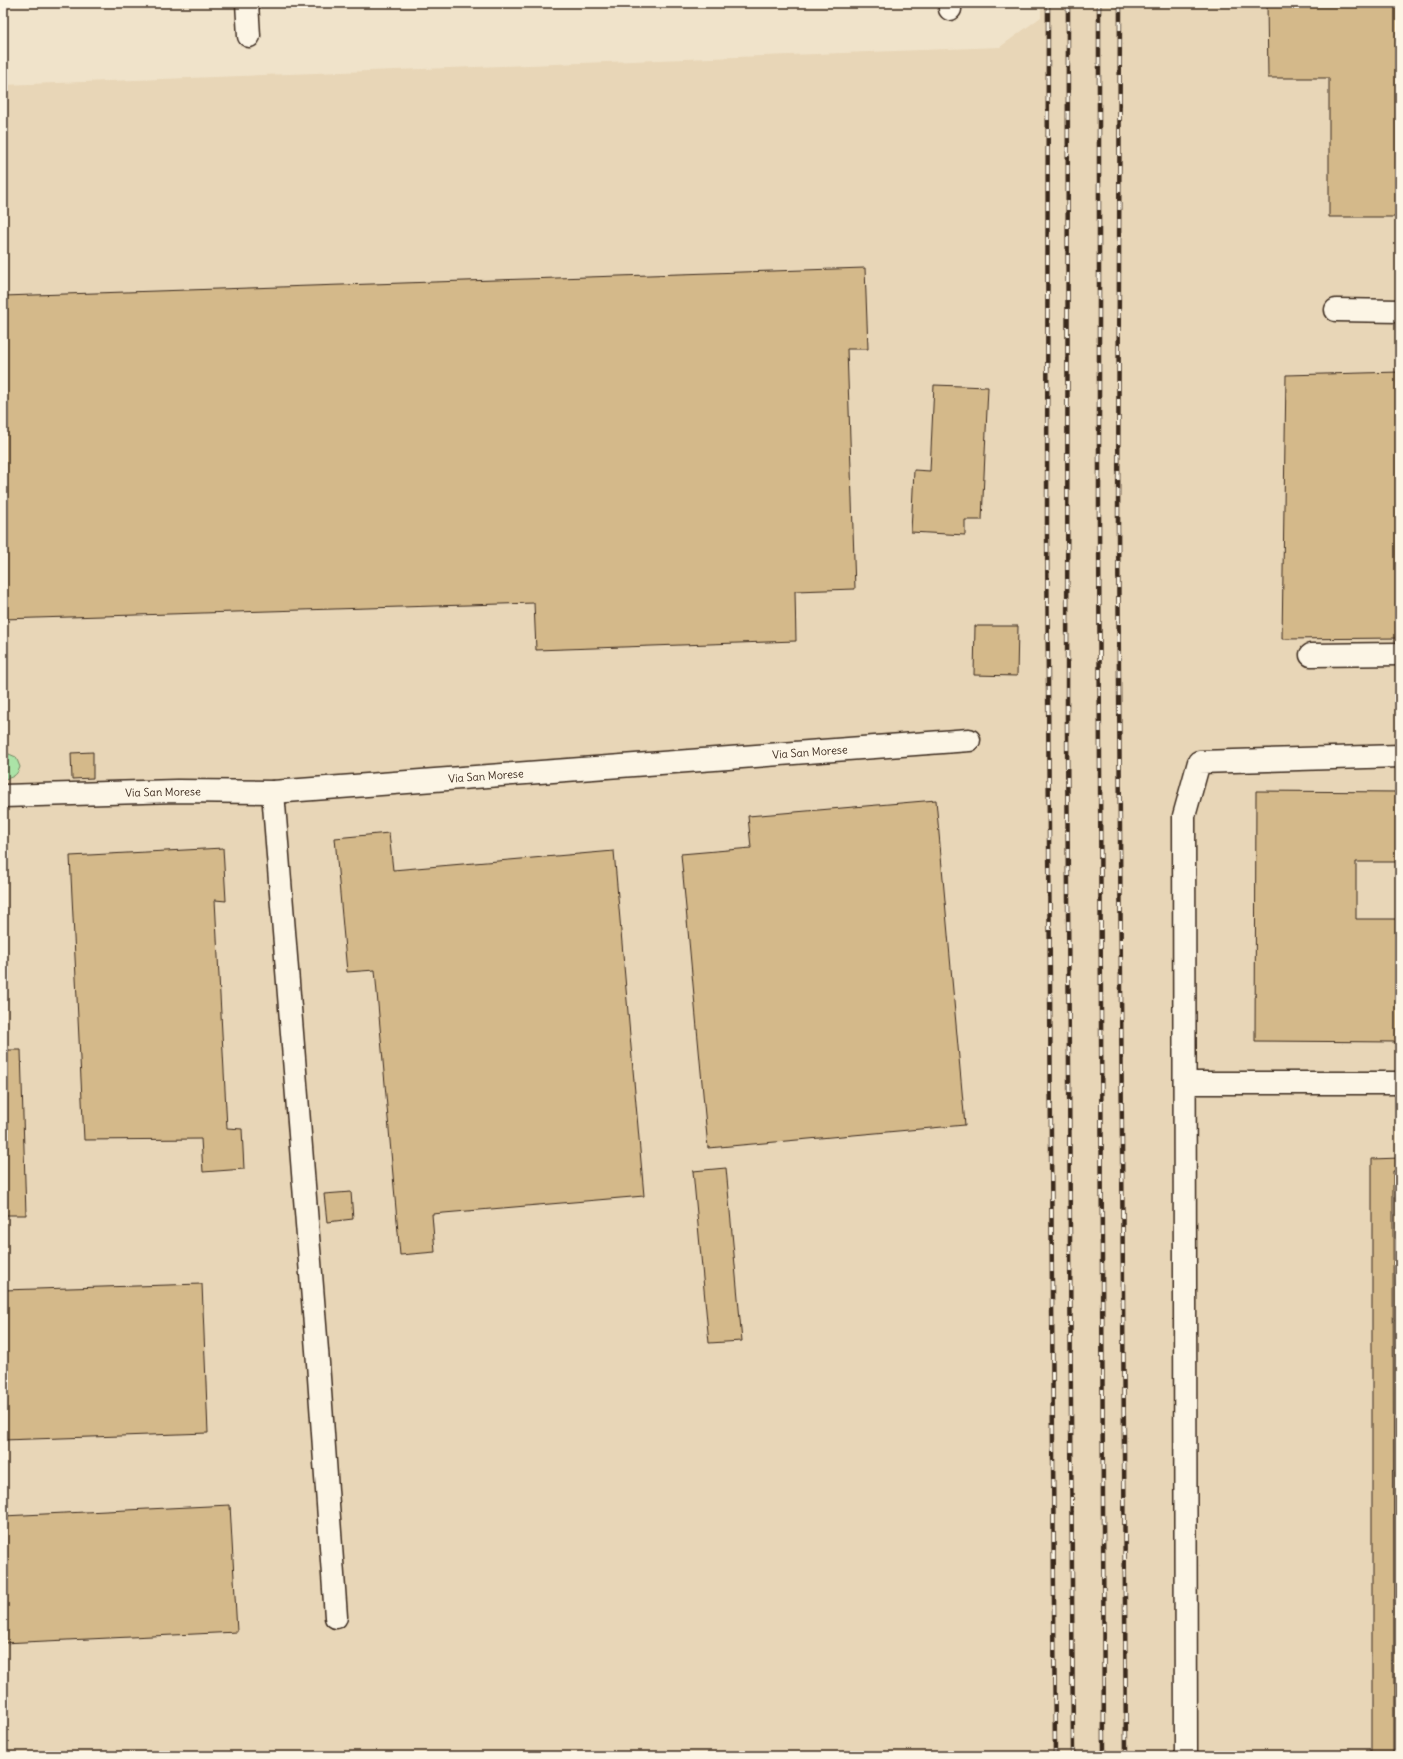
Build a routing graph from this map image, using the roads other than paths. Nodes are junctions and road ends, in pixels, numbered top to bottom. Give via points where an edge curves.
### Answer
1 (247, 3) edge
2 (249, 36) dead end
3 (1336, 310) dead end
4 (1400, 311) edge
5 (1400, 654) edge
6 (1311, 655) dead end
7 (969, 740) dead end
8 (1400, 756) edge
9 (273, 792) junction
10 (3, 796) edge
11 (1185, 1083) junction
12 (1400, 1083) edge
13 (336, 1617) dead end
14 (1186, 1756) edge

1 - 2 street
3 - 4 street
5 - 6 street
7 - 9 street, Via San Morese
8 - 11 street via 1199,762 1184,816
9 - 10 street, Via San Morese via 177,791
9 - 13 street
11 - 12 street
11 - 14 street

